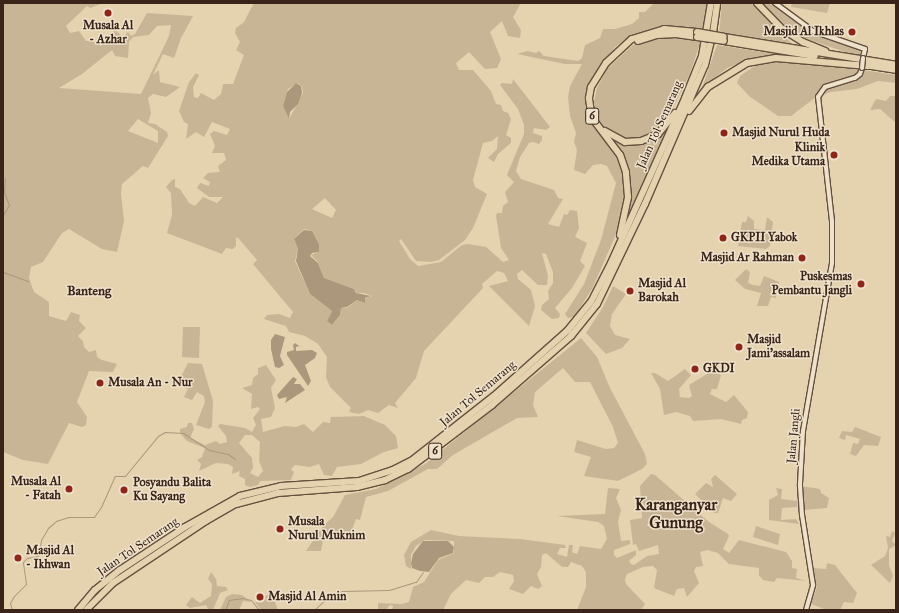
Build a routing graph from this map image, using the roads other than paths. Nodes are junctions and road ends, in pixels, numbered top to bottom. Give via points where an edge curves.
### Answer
1 (711, 3) edge
2 (717, 3) edge
3 (757, 3) edge
4 (775, 3) edge
5 (697, 34) junction
6 (724, 39) junction
7 (852, 57) junction
8 (896, 64) edge
9 (868, 66) junction
10 (896, 70) edge
11 (684, 98) junction
12 (671, 145) junction
13 (611, 263) junction
14 (78, 610) edge
15 (86, 610) edge
16 (806, 610) edge

1 - 11 highway, Jalan Tol Semarang / 6 via 702,56
2 - 12 highway, Jalan Tol Semarang / 6 via 705,65
3 - 7 highway, 6 via 782,29 803,42
4 - 16 street, Jalan Jangli, bridge via 809,29 864,49 860,74 855,78 825,86 818,97 832,221 832,263 803,431 800,484 802,515 813,585
5 - 6 highway, 6, bridge
5 - 11 highway, 6 via 657,35 632,44 606,68 595,87 593,102 595,117 605,132 617,139 632,142 649,139 658,134
5 - 13 highway, 6 via 664,29 632,39 606,63 591,87 589,98 592,118 620,155 628,185 627,208
6 - 7 highway, 6
6 - 9 highway, 6
7 - 8 highway, 6
9 - 10 highway, 6
9 - 12 highway, 6 via 776,58 747,63 723,76 701,95
11 - 13 highway, Jalan Tol Semarang / 6
12 - 15 highway, Jalan Tol Semarang / 6 via 602,295 586,319 571,336 492,405 436,450 408,469 375,483 278,493 236,504 113,583
13 - 14 highway, Jalan Tol Semarang / 6 via 590,302 568,330 494,396 411,461 394,470 359,481 281,486 240,496 120,570 95,590

